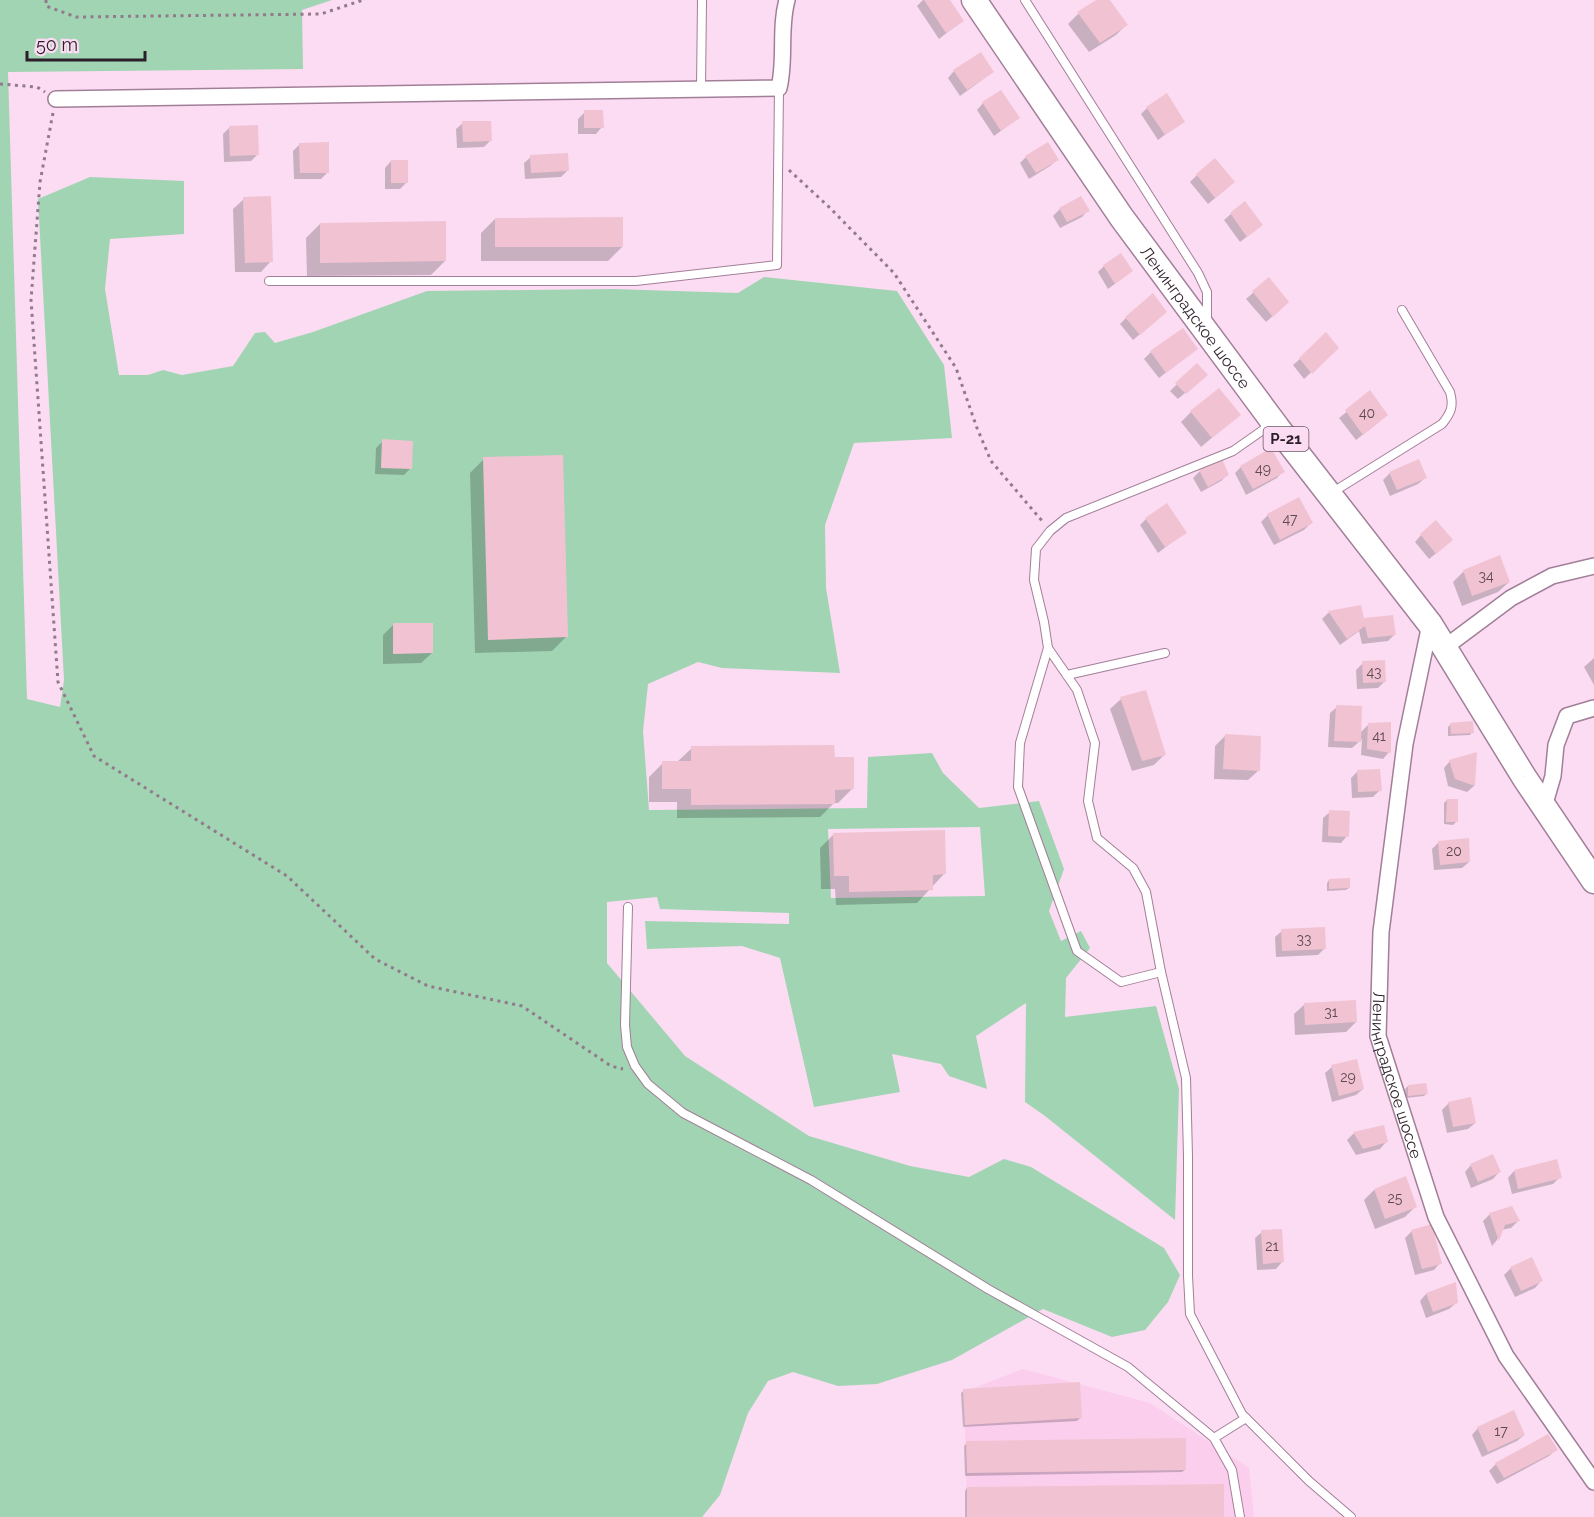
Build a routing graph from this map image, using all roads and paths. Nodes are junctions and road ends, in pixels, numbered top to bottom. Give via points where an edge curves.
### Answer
1 (46, 0) edge
2 (363, 0) edge
3 (702, 0) edge
4 (787, 0) edge
5 (974, 0) edge
6 (1025, 0) edge
7 (0, 84) edge
8 (779, 88) junction
9 (701, 89) junction
10 (56, 99) junction
11 (778, 160) junction
12 (269, 281) dead end
13 (1402, 310) dead end
14 (1207, 332) junction
15 (1274, 423) junction
16 (1329, 495) junction
17 (1050, 531) junction
18 (1594, 566) edge
19 (1430, 624) junction
20 (1048, 648) junction
21 (1444, 648) junction
22 (1165, 653) dead end
23 (1067, 675) junction
24 (1594, 708) edge
25 (1544, 807) junction
26 (1594, 881) edge
27 (628, 907) dead end
28 (1161, 972) junction
29 (639, 1071) junction
30 (1246, 1418) junction
31 (1214, 1438) junction
32 (1594, 1482) edge
33 (1240, 1517) edge
34 (1351, 1517) edge

1 - 2 path via 46,6 76,17 321,14
3 - 9 lane
4 - 8 street
5 - 14 main road, Ленинградское шоссе / Р-21 via 1122,218
6 - 14 lane via 1198,273 1207,292
7 - 10 path via 37,87
8 - 9 street
8 - 11 lane
9 - 10 street
10 - 29 path via 40,182 31,300 58,682 94,756 287,876 375,959 428,986 522,1006 611,1066
11 - 12 lane via 777,266 636,281
11 - 17 path via 894,273 956,368 991,461
13 - 16 lane via 1454,404 1442,424
14 - 15 main road, Ленинградское шоссе / Р-21
15 - 16 main road, Ленинградское шоссе / Р-21
15 - 17 lane via 1233,451 1066,518
16 - 19 main road, Ленинградское шоссе / Р-21
17 - 20 lane via 1036,549 1034,580
18 - 21 street via 1552,576 1521,593
19 - 21 main road, Ленинградское шоссе / Р-21
19 - 32 street, Ленинградское шоссе via 1405,744 1380,932 1378,1036 1436,1217 1506,1356
20 - 23 lane
20 - 28 lane via 1020,743 1018,787 1077,951 1121,982
21 - 25 main road, Ленинградское шоссе / Р-21
22 - 23 lane
23 - 28 lane via 1077,690 1095,743 1088,801 1097,838 1133,868 1143,885
24 - 25 street via 1568,716 1556,745
25 - 26 main road, Ленинградское шоссе / Р-21
27 - 29 lane via 625,1025 627,1047
28 - 30 lane via 1186,1078 1190,1314
29 - 31 lane via 648,1084 683,1113 811,1180 988,1289 1128,1367
30 - 31 lane
30 - 34 lane
31 - 33 lane via 1232,1470

